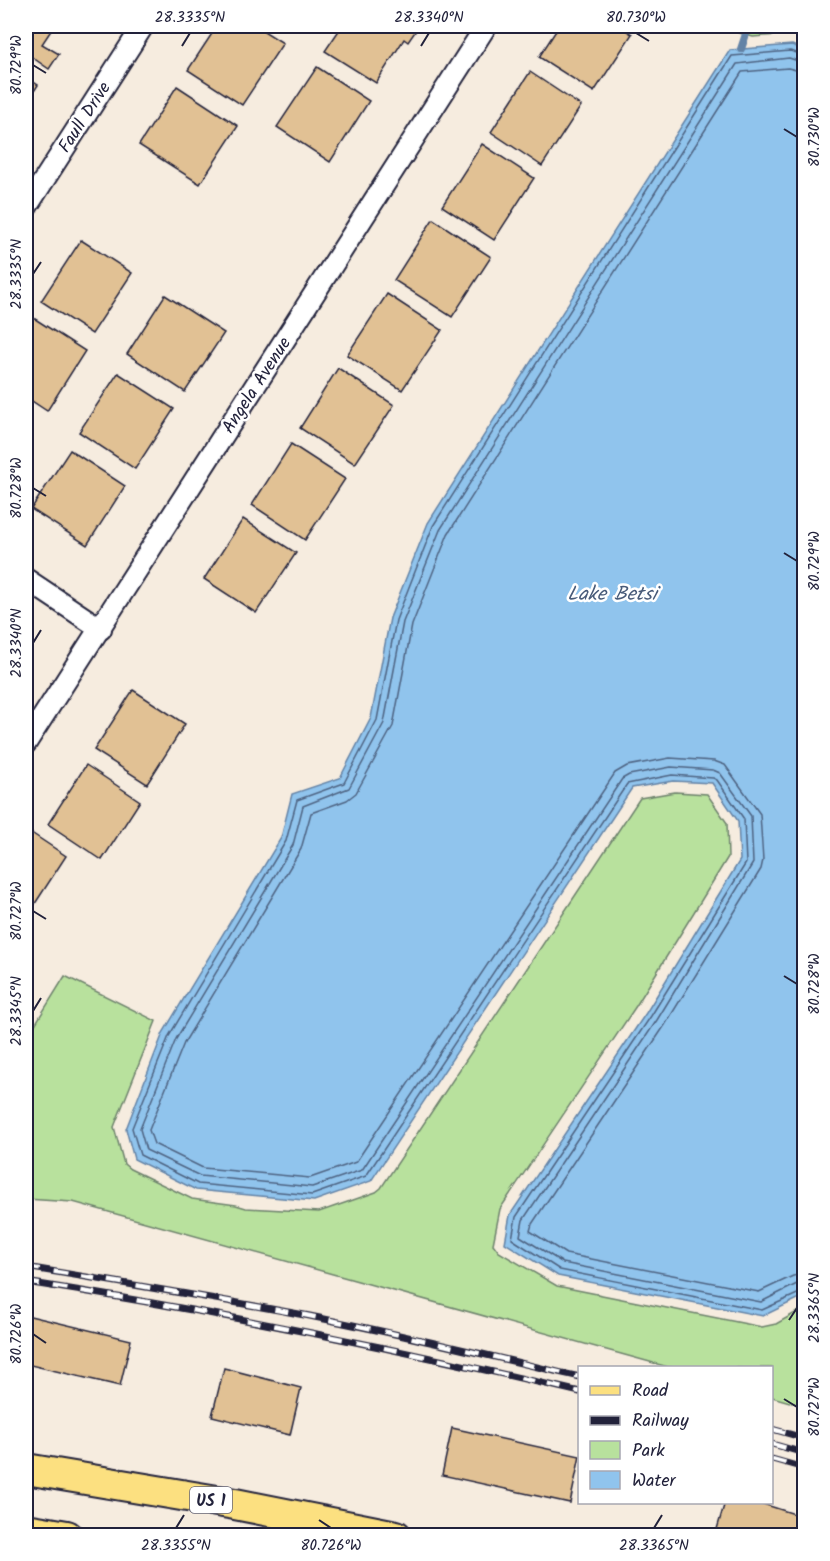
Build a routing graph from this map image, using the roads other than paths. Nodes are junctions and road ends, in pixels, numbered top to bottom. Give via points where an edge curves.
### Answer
1 (142, 26) edge
2 (486, 26) edge
3 (26, 208) edge
4 (26, 579) edge
5 (100, 629) junction
6 (26, 743) edge
7 (26, 1469) edge
8 (26, 1529) edge
9 (394, 1535) edge
10 (67, 1536) edge

1 - 3 street, Faull Drive
2 - 5 street, Angela Avenue
4 - 5 street
5 - 6 street, Angela Avenue
7 - 9 main road, US 1
8 - 10 main road

